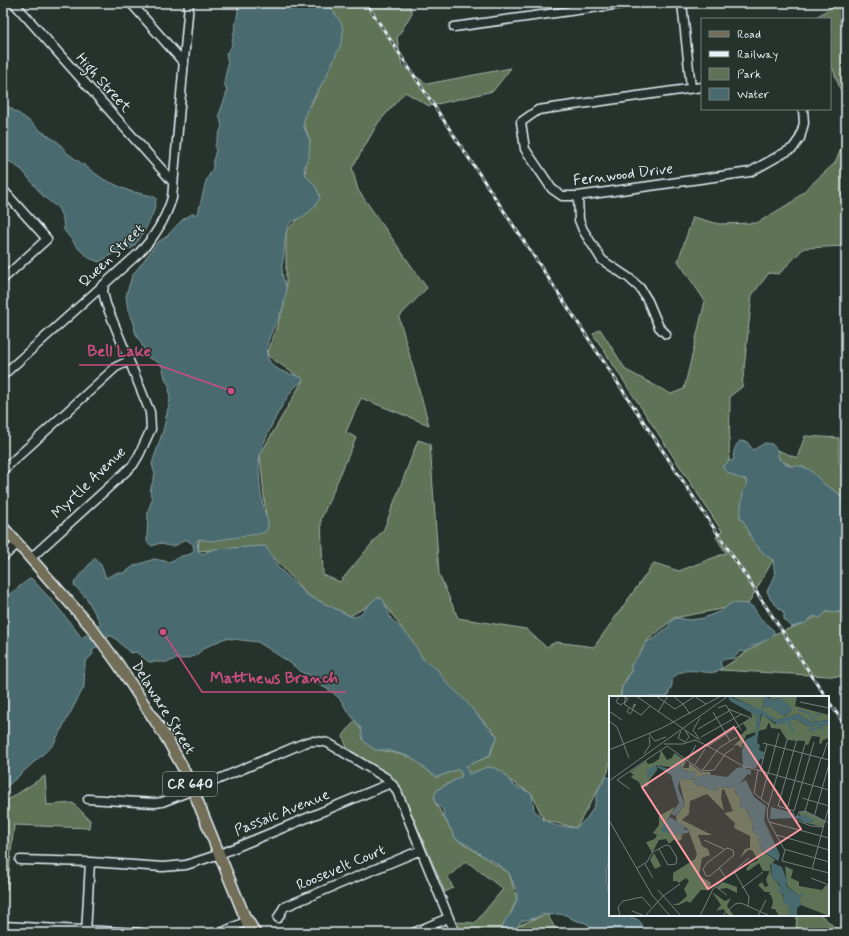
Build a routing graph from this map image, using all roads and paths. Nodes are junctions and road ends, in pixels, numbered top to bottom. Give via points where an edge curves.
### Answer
1 (14, 3) edge
2 (131, 3) edge
3 (189, 3) edge
4 (628, 3) edge
5 (682, 3) edge
6 (604, 5) edge
7 (454, 26) dead end
8 (184, 62) junction
9 (701, 87) edge
10 (691, 88) junction
11 (803, 110) edge
12 (172, 182) junction
13 (3, 190) edge
14 (578, 196) junction
15 (3, 279) edge
16 (104, 284) junction
17 (666, 334) dead end
18 (129, 361) junction
19 (3, 375) edge
20 (3, 470) edge
21 (3, 527) edge
22 (18, 543) junction
23 (3, 557) edge
24 (31, 558) junction
25 (391, 783) junction
26 (193, 790) junction
27 (88, 799) dead end
28 (421, 850) junction
29 (220, 854) junction
30 (20, 860) dead end
31 (90, 862) junction
32 (278, 918) dead end
33 (448, 918) junction
34 (247, 921) junction
35 (3, 926) edge
36 (86, 932) edge
37 (140, 933) edge
38 (221, 933) edge
39 (253, 933) edge
40 (413, 933) edge
41 (455, 933) edge

1 - 12 street, High Street
2 - 8 street
3 - 8 street, Queen Street
4 - 6 street
5 - 10 street
6 - 7 street
8 - 12 street, Queen Street
9 - 10 street, Fernwood Drive
10 - 14 street, Fernwood Drive via 538,110 521,122 525,149 552,189 562,196
11 - 14 street, Fernwood Drive via 804,123 800,138 793,148 750,172
12 - 16 street, Queen Street via 172,198 167,213 151,241
13 - 15 street via 47,239
14 - 17 street via 582,230 602,260 640,288 659,327
16 - 18 street, Myrtle Avenue via 106,304
16 - 19 street, Queen Street
18 - 20 street via 116,367
18 - 24 street, Myrtle Avenue via 152,421 139,455 133,465
21 - 22 main road, Delaware Street / CR 640
22 - 23 street
22 - 24 main road, Delaware Street / CR 640
24 - 26 main road, Delaware Street / CR 640 via 91,627 118,664 167,739
25 - 26 street via 328,743 311,741
25 - 28 street via 396,789
25 - 29 street, Passaic Avenue
26 - 27 street via 155,803
26 - 29 main road, Delaware Street / CR 640
28 - 32 street, Roosevelt Court via 284,907
28 - 33 street
29 - 31 street, Passaic Avenue via 178,867
29 - 34 main road, Delaware Street / CR 640
30 - 31 street, Passaic Avenue
31 - 36 street
33 - 40 street
33 - 41 street
34 - 38 street
34 - 39 highway
35 - 36 street
36 - 37 street

